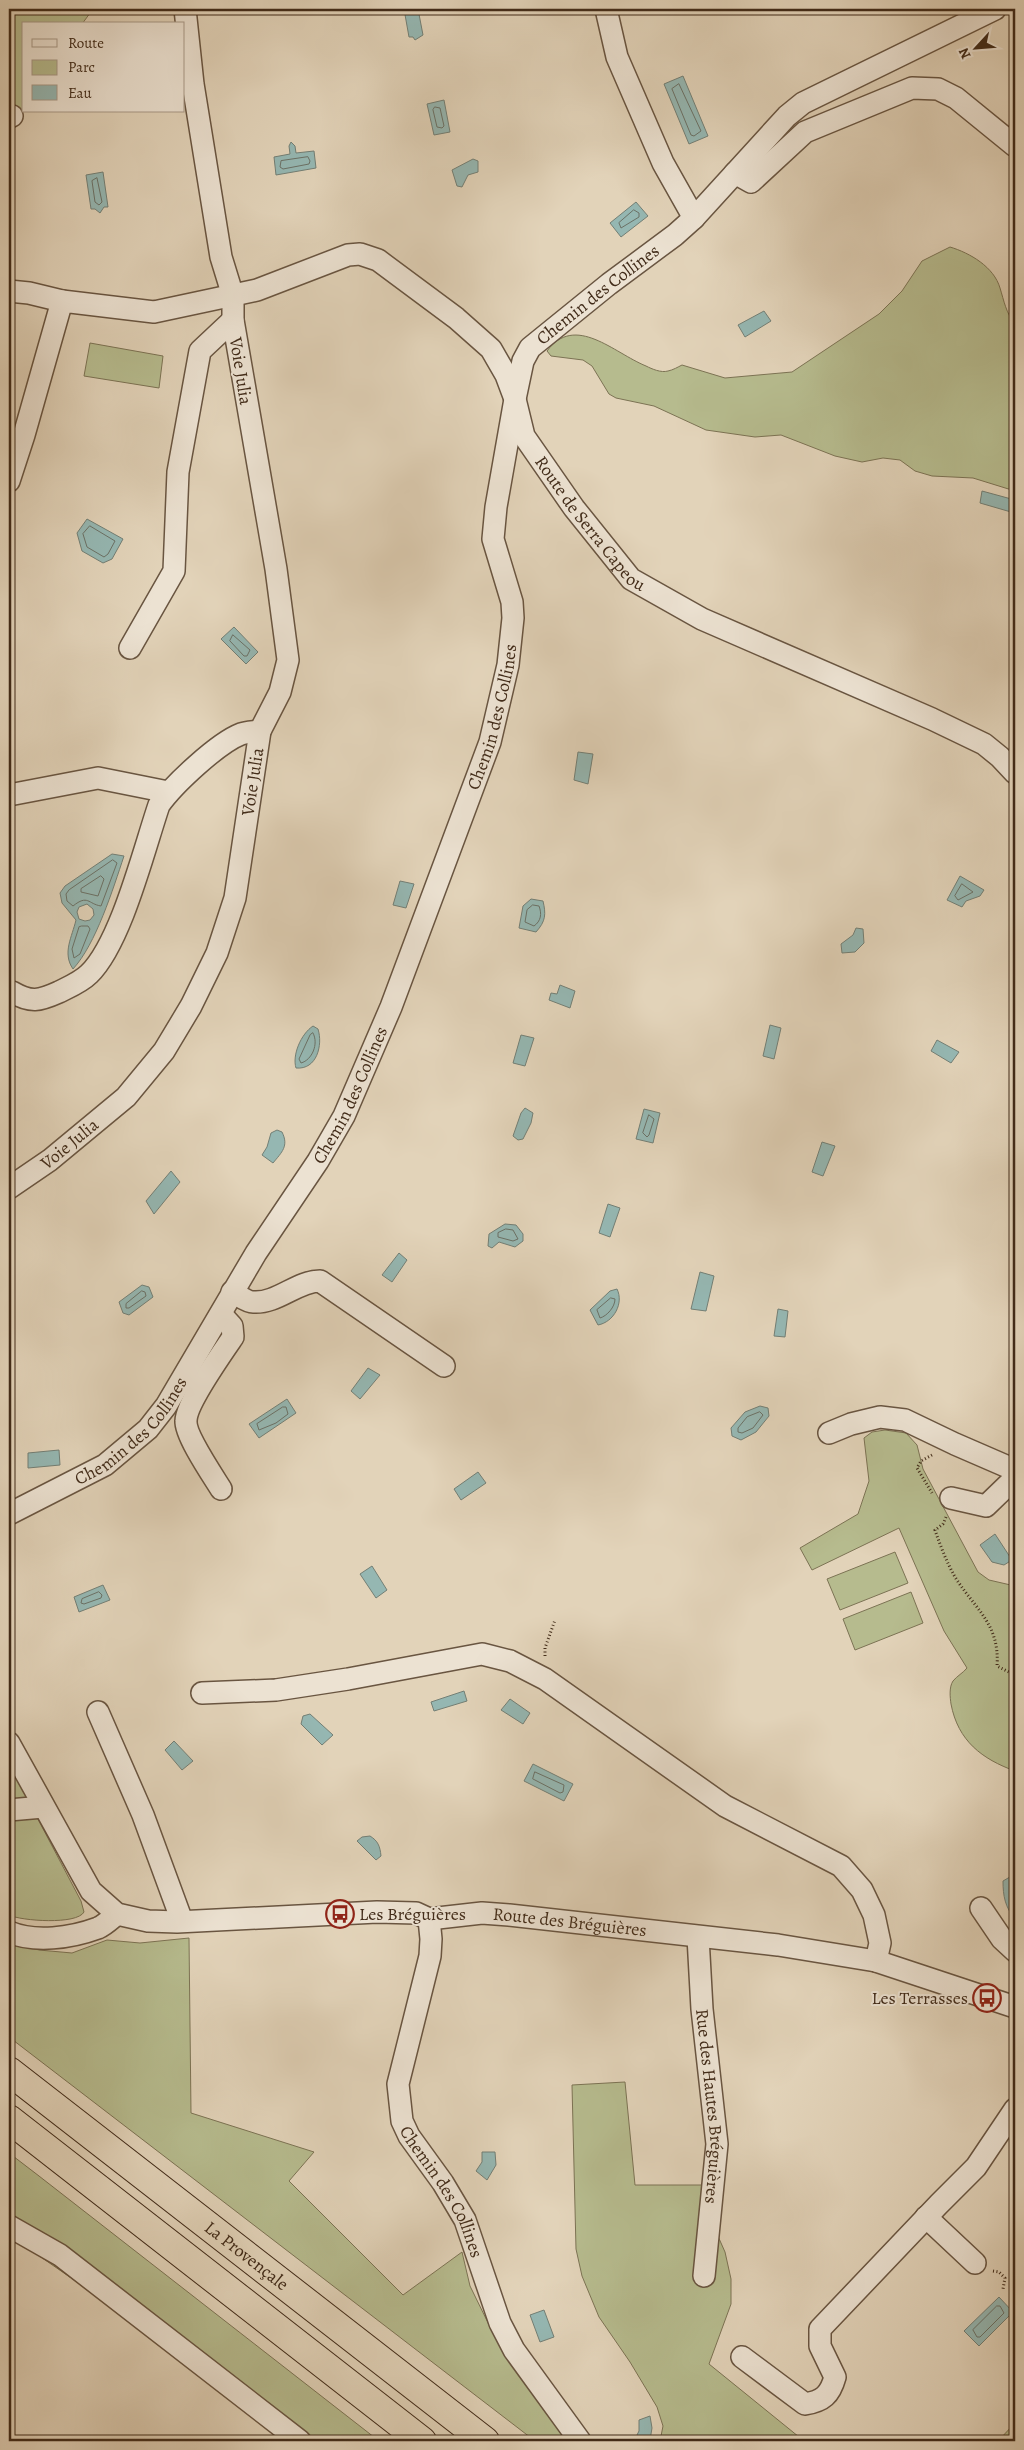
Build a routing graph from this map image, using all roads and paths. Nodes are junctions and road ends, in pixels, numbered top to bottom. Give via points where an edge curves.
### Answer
1 (184, 9) edge
2 (606, 9) edge
3 (995, 9) edge
4 (185, 22) edge
5 (185, 28) edge
6 (188, 83) edge
7 (1015, 146) edge
8 (735, 173) junction
9 (694, 218) junction
10 (9, 291) edge
11 (233, 296) junction
12 (62, 301) junction
13 (233, 320) junction
14 (515, 399) junction
15 (9, 481) edge
16 (130, 648) dead end
17 (260, 731) junction
18 (1015, 773) edge
19 (168, 792) junction
20 (9, 794) edge
21 (12, 992) dead end
22 (9, 1188) edge
23 (232, 1292) junction
24 (221, 1314) junction
25 (444, 1366) dead end
26 (829, 1433) dead end
27 (955, 1444) junction
28 (1015, 1470) edge
29 (1015, 1478) edge
30 (221, 1489) dead end
31 (944, 1503) junction
32 (9, 1514) edge
33 (555, 1620) dead end
34 (1015, 1675) edge
35 (545, 1679) junction
36 (202, 1693) dead end
37 (98, 1712) dead end
38 (9, 1743) edge
39 (43, 1807) junction
40 (9, 1810) edge
41 (981, 1908) dead end
42 (117, 1914) junction
43 (429, 1919) junction
44 (182, 1921) junction
45 (9, 1932) edge
46 (698, 1937) junction
47 (1015, 1951) edge
48 (876, 1961) junction
49 (1015, 2007) edge
50 (9, 2071) edge
51 (1015, 2109) edge
52 (9, 2120) edge
53 (926, 2217) junction
54 (9, 2226) edge
55 (975, 2263) dead end
56 (704, 2276) dead end
57 (742, 2357) dead end
58 (1015, 2434) edge
59 (300, 2441) edge
60 (422, 2441) edge
61 (485, 2441) edge
62 (580, 2441) edge
63 (1009, 2441) edge

1 - 4 street, Voie Julia
2 - 9 street via 617,57 663,163
3 - 8 street, Chemin des Collines via 803,103
5 - 6 street, Voie Julia
6 - 11 street, Voie Julia via 221,256
7 - 8 street via 956,98 938,89 912,88 805,132 752,182
8 - 9 street, Chemin des Collines
9 - 14 street, Chemin des Collines via 530,348 523,361
10 - 12 street, Route de Serra Capeou
11 - 12 street, Route de Serra Capeou via 154,312
11 - 13 street, Voie Julia
11 - 14 street, Route de Serra Capeou via 277,284 348,254 378,260 456,318 491,349
12 - 15 street
13 - 16 street via 200,351 178,472 174,571
13 - 17 street, Voie Julia via 276,569 288,660 280,692
14 - 18 street, Route de Serra Capeou via 524,436 534,453 617,565 631,579 702,619 932,718 984,744
14 - 23 street, Chemin des Collines via 493,539 512,602 512,640 490,742 392,1007 344,1116
17 - 19 street via 242,734 224,743
17 - 22 street, Voie Julia via 235,898 217,953 192,1006 164,1051 126,1096 50,1160
19 - 20 street via 98,778
19 - 21 street via 159,805 119,922 103,955 89,974 79,982 38,1000 25,999
23 - 24 street, Chemin des Collines
23 - 25 street via 253,1302 272,1298 309,1281 320,1281
24 - 30 street via 232,1326 233,1337 192,1405 186,1421
24 - 32 street, Chemin des Collines via 166,1406 148,1429 105,1465
26 - 27 street via 880,1417 904,1420
27 - 28 street
27 - 31 path via 921,1461 917,1468
29 - 31 street via 986,1506
31 - 34 path via 946,1520 935,1530 938,1538 954,1576 984,1615 998,1650 997,1666
33 - 35 path via 545,1648
35 - 36 street via 510,1661 482,1654 276,1690
35 - 48 street via 726,1806 841,1866 862,1890 874,1915 880,1943
37 - 44 street via 143,1815
38 - 39 street
39 - 40 street
39 - 42 street via 84,1882 103,1904
41 - 47 street via 1002,1939
42 - 44 street, Route des Bréguières via 148,1921
42 - 45 street via 97,1928 65,1936 38,1938
43 - 44 street, Route des Bréguières via 416,1914 377,1912
43 - 46 street, Route des Bréguières via 482,1913
43 - 62 street, Chemin des Collines via 430,1956 398,2084 402,2121 465,2220 500,2323 514,2350
46 - 48 street, Route des Bréguières via 778,1945
46 - 56 street, Rue des Hautes Bréguières via 702,2009 717,2144
48 - 49 street, Route des Bréguières
50 - 61 highway, La Provençale
51 - 53 street via 976,2168
52 - 60 highway
53 - 55 street
53 - 57 street via 820,2329 820,2346 836,2377 825,2398 805,2404
54 - 59 street via 60,2255
58 - 63 path

